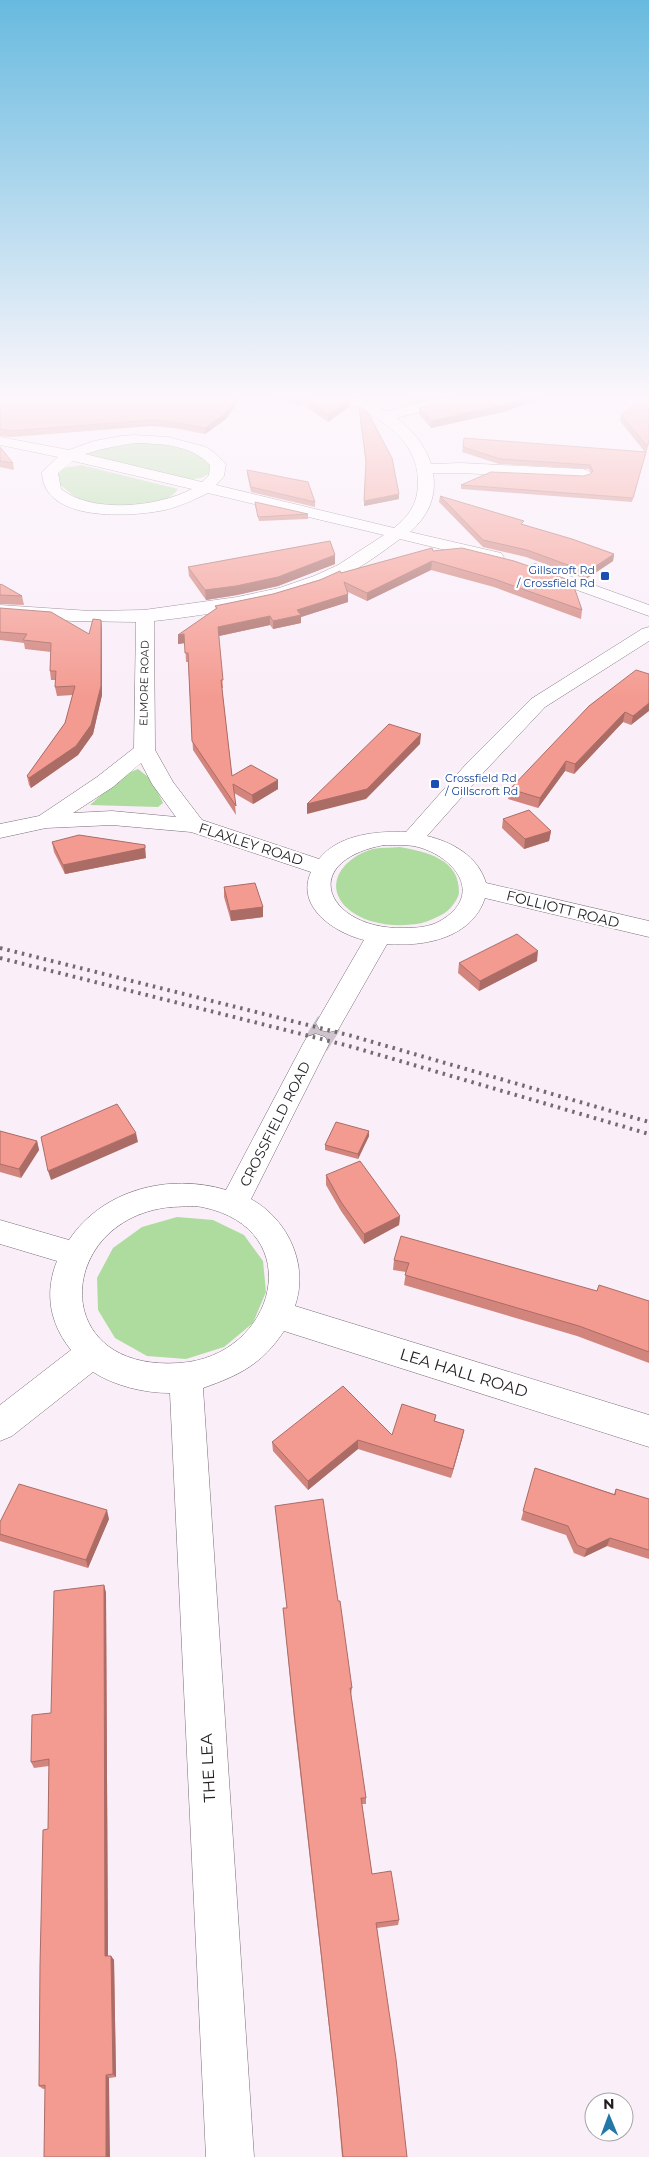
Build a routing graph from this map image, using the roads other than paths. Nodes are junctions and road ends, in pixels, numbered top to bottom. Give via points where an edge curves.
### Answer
1 (61, 496) edge
2 (191, 496) edge
3 (236, 496) edge
4 (425, 496) edge
5 (398, 534) junction
6 (0, 610) edge
7 (649, 611) edge
8 (145, 616) junction
9 (649, 633) edge
10 (144, 750) junction
11 (46, 821) junction
12 (194, 825) junction
13 (0, 831) edge
14 (412, 839) junction
15 (323, 868) junction
16 (476, 888) junction
17 (649, 929) edge
18 (379, 936) junction
19 (234, 1204) junction
20 (0, 1232) edge
21 (75, 1254) junction
22 (278, 1315) junction
23 (92, 1353) junction
24 (186, 1378) junction
25 (0, 1425) edge
26 (649, 1431) edge
27 (230, 2157) edge

1 - 2 street via 74,503 115,510 161,507
3 - 5 street
4 - 5 street via 420,513
5 - 7 street via 516,562
5 - 8 street via 330,576 297,588
6 - 8 street
8 - 10 street, ELMORE ROAD
9 - 14 street via 538,703
10 - 11 street via 105,782
10 - 12 street, ELMORE ROAD via 163,784
11 - 12 street, FLAXLEY ROAD via 112,818
11 - 13 street, FLAXLEY ROAD
12 - 15 street, FLAXLEY ROAD
14 - 15 street via 384,838 359,843 337,853
14 - 16 street via 437,846 458,858 471,874
15 - 18 street via 318,888 326,909 348,926
16 - 17 street, FOLLIOTT ROAD
16 - 18 street via 470,908 455,922 433,933 407,937
18 - 19 street, CROSSFIELD ROAD via 323,1033
19 - 21 street via 190,1195 163,1196 127,1206 96,1226
19 - 22 street via 262,1223 281,1250 286,1282
20 - 21 street
21 - 23 street via 64,1288 70,1323
22 - 24 street via 257,1345 225,1366
22 - 26 street, LEA HALL ROAD
23 - 24 street via 119,1370 151,1379
23 - 25 street
24 - 27 street, THE LEA

